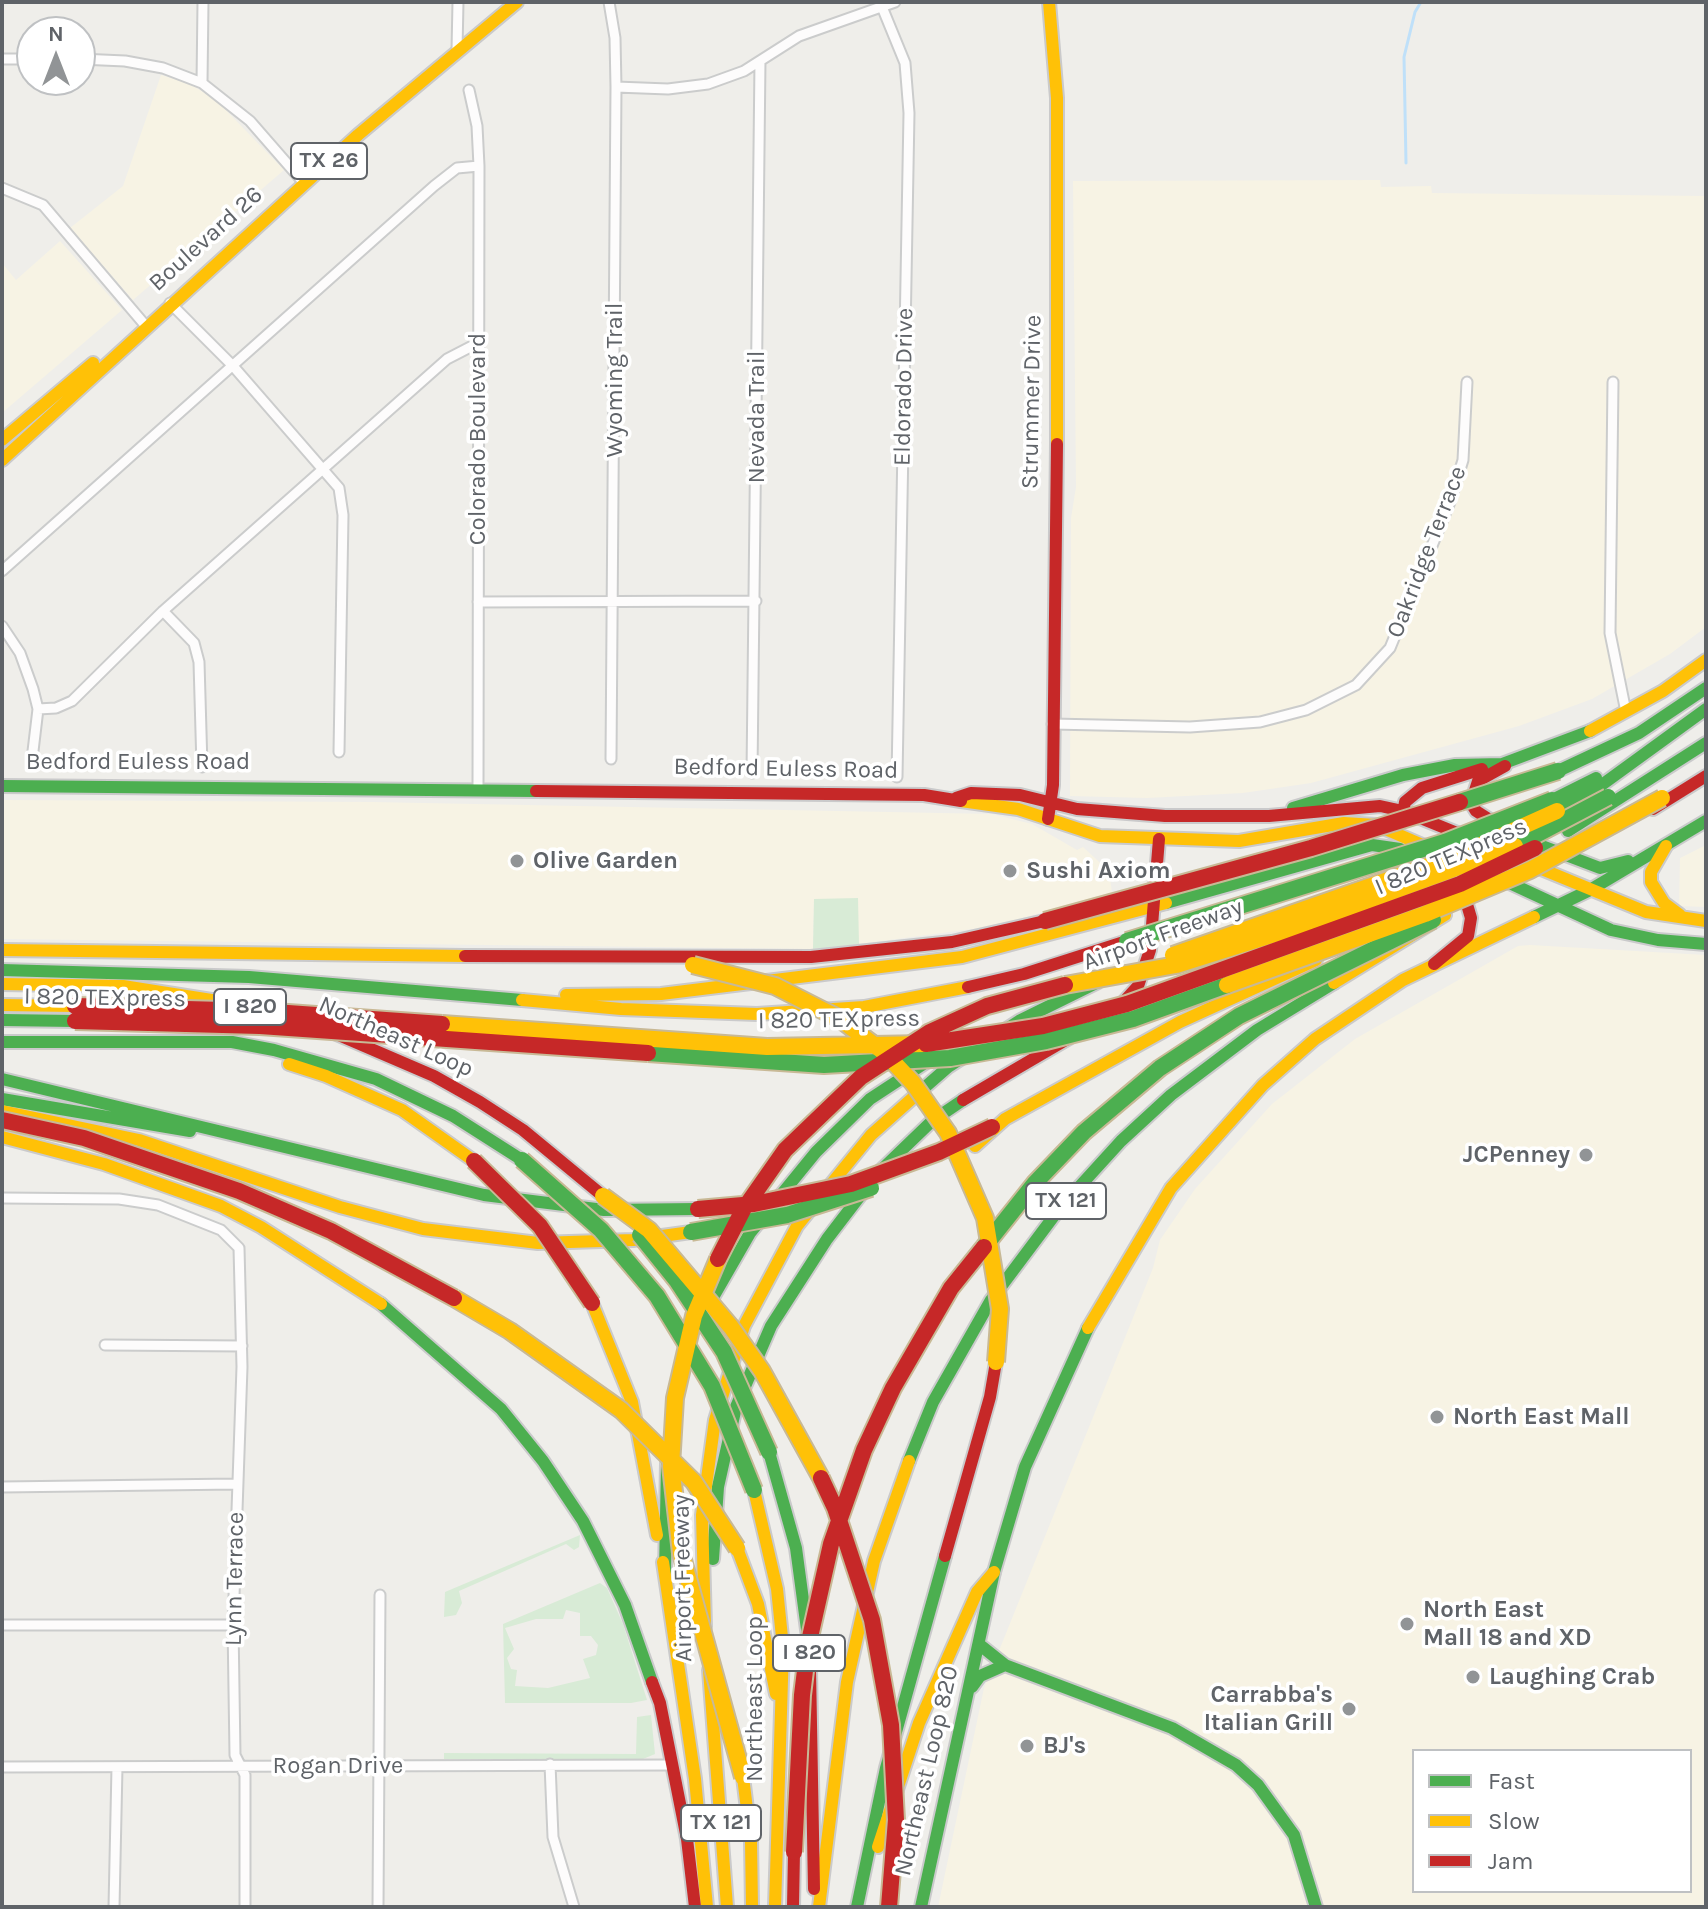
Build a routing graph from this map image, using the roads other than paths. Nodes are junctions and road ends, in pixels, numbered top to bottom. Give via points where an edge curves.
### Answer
1 (203, 2) edge
2 (458, 2) edge
3 (517, 2) edge
4 (609, 2) edge
5 (895, 2) edge
6 (1049, 2) edge
7 (881, 4) edge
8 (457, 50) junction
9 (96, 60) edge
10 (760, 61) junction
11 (202, 83) junction
12 (616, 87) junction
13 (469, 90) dead end
14 (479, 166) junction
15 (304, 183) junction
16 (2, 188) edge
17 (170, 303) junction
18 (145, 325) junction
19 (478, 343) junction
20 (233, 366) junction
21 (1467, 382) dead end
22 (1613, 382) dead end
23 (2, 440) edge
24 (2, 460) edge
25 (325, 470) junction
26 (2, 571) edge
27 (614, 600) junction
28 (756, 601) junction
29 (478, 602) junction
30 (163, 611) junction
31 (2, 626) edge
32 (1706, 660) edge
33 (1706, 688) edge
34 (38, 709) junction
35 (1706, 709) edge
36 (1626, 712) junction
37 (1052, 724) junction
38 (1706, 743) edge
39 (33, 751) dead end
40 (339, 752) dead end
41 (1519, 758) junction
42 (611, 759) dead end
43 (1502, 764) junction
44 (202, 767) dead end
45 (752, 773) dead end
46 (1706, 773) edge
47 (897, 777) dead end
48 (2, 786) edge
49 (478, 788) junction
50 (1630, 794) junction
51 (1554, 806) junction
52 (1403, 811) junction
53 (1050, 812) junction
54 (1165, 816) junction
55 (1269, 816) junction
56 (1706, 821) edge
57 (1401, 833) junction
58 (1159, 839) junction
59 (1668, 844) junction
60 (1590, 890) junction
61 (1475, 894) junction
62 (1551, 904) junction
63 (1153, 905) junction
64 (1445, 915) junction
65 (1698, 921) edge
66 (1706, 944) edge
67 (2, 950) edge
68 (656, 959) junction
69 (1434, 964) junction
70 (2, 970) edge
71 (2, 984) edge
72 (514, 1001) junction
73 (2, 1005) edge
74 (75, 1013) junction
75 (2, 1020) edge
76 (1019, 1021) junction
77 (2, 1042) edge
78 (232, 1042) junction
79 (2, 1079) edge
80 (2, 1099) edge
81 (2, 1111) edge
82 (2, 1120) edge
83 (992, 1127) junction
84 (2, 1137) edge
85 (257, 1139) junction
86 (603, 1196) junction
87 (2, 1198) edge
88 (105, 1345) dead end
89 (242, 1346) junction
90 (236, 1484) junction
91 (2, 1487) edge
92 (665, 1572) junction
93 (994, 1572) junction
94 (380, 1595) dead end
95 (705, 1620) junction
96 (2, 1625) edge
97 (233, 1625) junction
98 (980, 1645) junction
99 (1005, 1665) junction
100 (970, 1691) junction
101 (782, 1727) junction
102 (550, 1764) junction
103 (673, 1765) junction
104 (241, 1766) junction
105 (378, 1766) junction
106 (2, 1767) edge
107 (117, 1767) junction
108 (114, 1907) edge
109 (245, 1907) edge
110 (378, 1907) edge
111 (574, 1907) edge
112 (695, 1907) edge
113 (707, 1907) edge
114 (727, 1907) edge
115 (752, 1907) edge
116 (775, 1907) edge
117 (793, 1907) edge
118 (817, 1907) edge
119 (857, 1907) edge
120 (864, 1907) edge
121 (889, 1907) edge
122 (921, 1907) edge
123 (1316, 1907) edge

1 - 11 street
2 - 8 street
3 - 8 main road, Boulevard 26 / TX 26
4 - 12 street, Wyoming Trail
5 - 7 street
6 - 37 main road, Strummer Drive via 1057,98
7 - 10 street via 799,36
7 - 47 street, Eldorado Drive via 905,63 909,113
8 - 15 main road, Boulevard 26 / TX 26
9 - 11 street via 163,68
10 - 12 street via 708,84
10 - 28 street, Nevada Trail
11 - 15 street via 250,121
12 - 27 street, Wyoming Trail
13 - 14 street, Colorado Boulevard
14 - 19 street, Colorado Boulevard
14 - 20 street via 457,168 434,186
15 - 17 main road, Boulevard 26 / TX 26
16 - 18 street via 43,205
17 - 18 main road, Boulevard 26 / TX 26
17 - 20 street
18 - 23 main road, Boulevard 26 / TX 26
18 - 24 main road, Boulevard 26 / TX 26
19 - 25 street via 447,359
19 - 29 street, Colorado Boulevard
20 - 25 street
20 - 26 street
21 - 37 street, Oakridge Terrace via 1463,460 1450,502 1390,648 1356,685 1306,710 1260,722 1190,727
22 - 36 street via 1610,633
25 - 30 street
25 - 40 street via 339,488 343,515
27 - 28 street
27 - 29 street
27 - 42 street, Wyoming Trail
28 - 45 street, Nevada Trail
29 - 49 street, Colorado Boulevard
30 - 34 street via 72,701
30 - 44 street via 194,643 199,662
31 - 34 street via 20,653
32 - 36 main road
33 - 68 main road, bridge via 1639,733 1558,771 1311,848 968,939 811,957
34 - 39 street
35 - 51 main road
36 - 41 main road
37 - 53 main road, Strummer Drive
38 - 50 main road
41 - 43 main road
41 - 59 main road via 1478,781 1471,803 1509,832 1600,868
43 - 52 main road via 1422,788 1405,802
43 - 55 main road via 1414,772
46 - 61 main road, bridge via 1594,838
46 - 64 main road, TX 121, bridge via 1607,837
48 - 49 main road, Bedford Euless Road
49 - 53 main road, Bedford Euless Road via 956,798 1002,793
50 - 74 main road, I 820 TEXpress, bridge via 1460,884 1256,960 1089,1015 944,1042 767,1047 260,1011
50 - 115 main road, bridge via 1608,797 1489,857 1233,948 987,1006 930,1032 861,1077 785,1150 743,1210 694,1316 675,1398 671,1466 681,1553 743,1777
51 - 72 main road, bridge via 972,987 811,1012 680,1013
51 - 76 main road, Airport Freeway / TX 121, bridge via 1457,856 1125,969
52 - 55 main road via 1368,807
52 - 57 main road
52 - 60 main road
53 - 54 main road
53 - 58 main road via 1100,836
54 - 55 main road
54 - 58 main road
56 - 59 main road
57 - 58 main road via 1344,823 1268,838
57 - 62 main road
58 - 63 main road
59 - 60 main road
59 - 65 main road via 1651,872 1654,892 1672,910
60 - 62 main road
60 - 65 main road via 1646,912
61 - 74 main road, I 820 TEXpress, bridge via 1133,1019 1031,1044 935,1059 824,1065
61 - 117 main road, bridge via 1419,928 1239,1016 1160,1068 1084,1132 1035,1183 951,1288 893,1388 831,1544 802,1695
62 - 66 main road via 1634,937
62 - 69 main road
63 - 69 main road via 1372,845 1400,849 1466,901 1471,918 1468,936
63 - 72 main road via 1041,938 895,968 661,994 532,994
63 - 95 main road via 1150,950 1138,986 1126,1002 932,1121 876,1175 803,1273 749,1372 725,1443 714,1524 711,1610
64 - 83 main road via 1310,963 1180,1022
64 - 118 main road, TX 121 via 1257,1030 1171,1095 1060,1208 983,1313 933,1402 874,1561 847,1682
67 - 68 main road
68 - 119 main road, bridge via 725,971 797,996 862,1035 913,1083 948,1133 985,1218 998,1286 990,1397 886,1768
69 - 93 main road via 1315,1039 1263,1085 1171,1188 1100,1305 1060,1384 1025,1467
70 - 72 main road via 249,977
71 - 86 main road, Northeast Loop / I 820 via 123,986 305,1022 434,1076 523,1130
73 - 74 main road, I 820 TEXpress
74 - 75 main road, I 820 TEXpress
76 - 92 main road via 965,1038 870,1099 816,1152 750,1233 703,1315 677,1398 665,1483
76 - 95 main road, Airport Freeway / TX 121 via 948,1067 871,1135 797,1226 768,1275 744,1326 715,1420 702,1515
77 - 78 main road, Northeast Loop / I 820
78 - 92 main road, bridge via 402,1110 474,1161 540,1226 592,1303 632,1402
78 - 101 main road, Northeast Loop / I 820, bridge via 376,1079 453,1116 522,1160 601,1230 657,1296 712,1386 754,1490 777,1589
79 - 85 main road
80 - 85 main road
81 - 83 main road, bridge via 126,1136 409,1225 538,1243 621,1241 775,1218 839,1200 975,1146
82 - 101 main road, bridge via 110,1146 239,1191 331,1231 510,1331 621,1410 694,1482 737,1548 758,1604
83 - 85 main road, bridge via 851,1184 754,1204 698,1209 604,1210 484,1195
84 - 103 main road via 117,1168 221,1206 261,1227 376,1300 501,1409 543,1461 602,1553 648,1667
86 - 118 main road, I 820, bridge via 701,1315 740,1382 769,1452 796,1548 807,1619
86 - 121 main road, bridge via 649,1230 731,1327 809,1451 835,1508 872,1620 891,1725 896,1820
87 - 89 street, Lynn Terrace via 119,1199 158,1205 221,1230 239,1248
88 - 89 street
89 - 90 street, Lynn Terrace
90 - 91 street
90 - 97 street, Lynn Terrace
92 - 113 main road via 697,1795
93 - 98 main road
93 - 120 main road via 977,1592 919,1723
94 - 105 street
95 - 114 main road, Airport Freeway / TX 121
96 - 97 street
97 - 104 street, Lynn Terrace via 235,1755
98 - 99 main road
98 - 100 main road, Northeast Loop 820
99 - 100 main road via 980,1676
99 - 123 main road via 1172,1728 1236,1765 1258,1785 1294,1835
100 - 122 main road, Northeast Loop 820
101 - 116 main road, Northeast Loop / I 820
102 - 103 street, Rogan Drive
102 - 105 street, Rogan Drive
102 - 111 street via 553,1837
103 - 112 main road
104 - 105 street, Rogan Drive
104 - 107 street, Rogan Drive
104 - 109 street, Lynn Terrace
105 - 110 street
106 - 107 street, Rogan Drive
107 - 108 street

